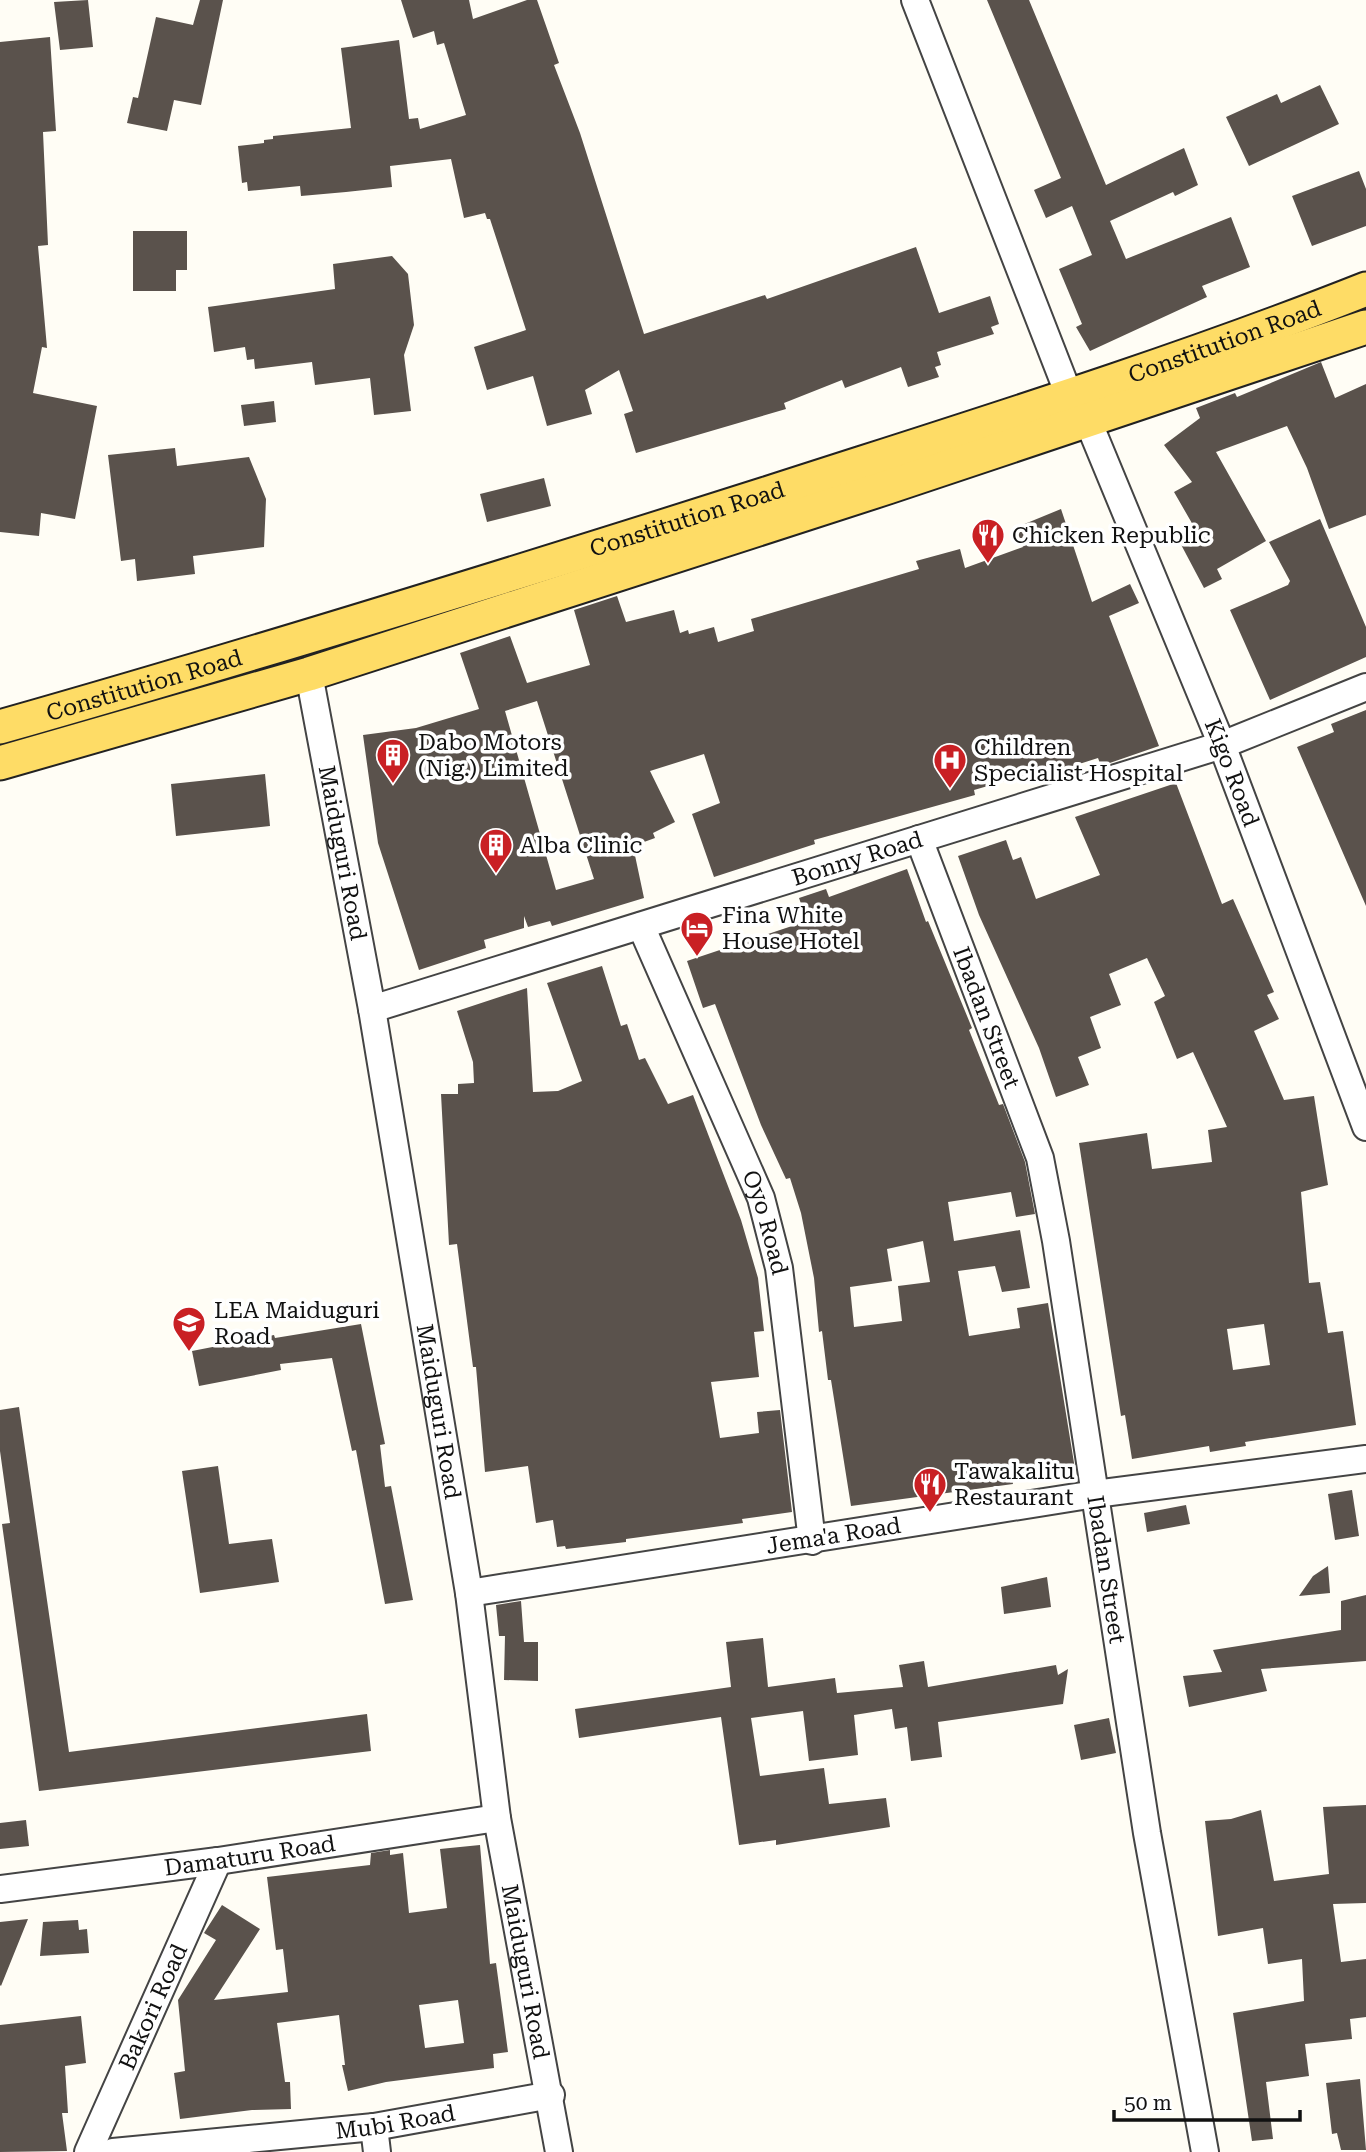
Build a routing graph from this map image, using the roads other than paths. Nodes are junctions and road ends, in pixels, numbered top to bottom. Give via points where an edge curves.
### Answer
1 (915, 0) edge
2 (1366, 289) edge
3 (1366, 327) edge
4 (1079, 408) junction
5 (309, 674) junction
6 (1366, 687) edge
7 (0, 727) edge
8 (1222, 745) junction
9 (0, 763) edge
10 (919, 839) junction
11 (641, 926) junction
12 (372, 1009) junction
13 (1366, 1127) edge
14 (1366, 1459) edge
15 (1095, 1494) junction
16 (812, 1541) junction
17 (469, 1593) junction
18 (497, 1818) junction
19 (218, 1861) junction
20 (0, 1889) edge
21 (551, 2095) junction
22 (376, 2140) edge
23 (88, 2152) edge
24 (113, 2152) edge
25 (559, 2152) edge
26 (1205, 2152) edge

1 - 4 street, Kigo Road
2 - 4 main road, Constitution Road
3 - 4 main road, Constitution Road
4 - 5 main road, Constitution Road
4 - 7 main road, Constitution Road
4 - 8 street, Kigo Road
5 - 9 main road, Constitution Road
5 - 12 street, Maiduguri Road
6 - 8 street, Bonny Road
8 - 10 street, Bonny Road
8 - 13 street, Kigo Road
10 - 11 street, Bonny Road
10 - 15 street, Ibadan Street via 1040,1158
11 - 12 street, Bonny Road
11 - 16 street, Oyo Road via 761,1198 779,1268
12 - 17 street, Maiduguri Road
14 - 15 street, Jema'a Road
15 - 16 street, Jema'a Road
15 - 26 street, Ibadan Street via 1147,1833
16 - 17 street, Jema'a Road
17 - 18 street, Maiduguri Road
18 - 19 street, Damaturu Road
18 - 21 street, Maiduguri Road
19 - 20 street, Damaturu Road
19 - 23 street, Bakori Road
21 - 22 street, Mubi Road
21 - 25 street, Maiduguri Road
22 - 24 street, Mubi Road

